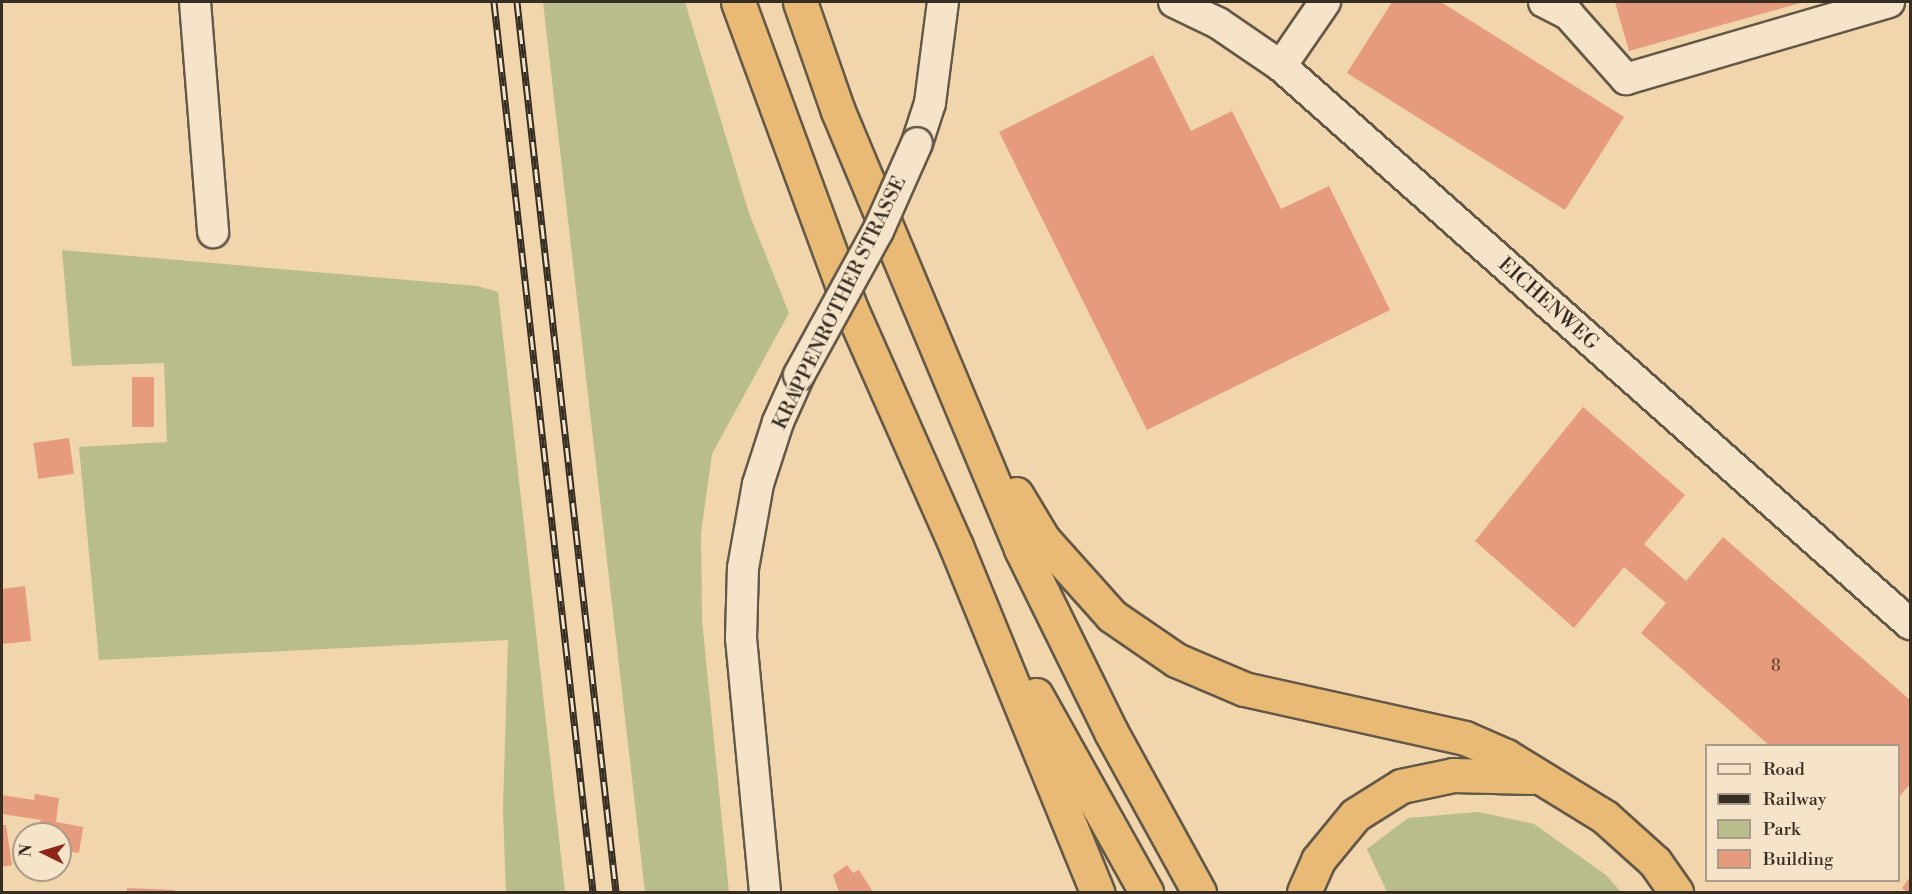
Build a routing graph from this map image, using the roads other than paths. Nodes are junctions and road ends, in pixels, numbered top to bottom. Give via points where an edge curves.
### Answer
1 (195, 2) edge
2 (738, 2) edge
3 (800, 2) edge
4 (943, 2) edge
5 (1174, 2) edge
6 (1325, 2) edge
7 (1544, 2) edge
8 (1889, 2) edge
9 (1281, 66) junction
10 (213, 232) dead end
11 (945, 374) junction
12 (956, 546) junction
13 (1911, 624) edge
14 (1546, 779) junction
15 (765, 892) edge
16 (1097, 892) edge
17 (1146, 892) edge
18 (1199, 892) edge
19 (1304, 892) edge
20 (1676, 892) edge

1 - 10 street
2 - 12 highway via 851,309
3 - 11 highway via 838,111
4 - 15 street, KRAPPENROTHER STRASSE, bridge via 930,103 917,143 878,231 799,375 778,422 758,484 743,567 741,638
5 - 9 street, EICHENWEG via 1218,23
6 - 9 street
7 - 8 street via 1569,15 1626,79
9 - 13 street, EICHENWEG
11 - 14 highway via 1043,539 1113,616 1176,660 1244,689 1465,738
11 - 18 highway via 1026,560 1112,732
12 - 16 highway
12 - 17 highway
14 - 19 highway via 1500,773 1453,775 1401,786 1355,815 1318,860
14 - 20 highway via 1605,817 1655,862

